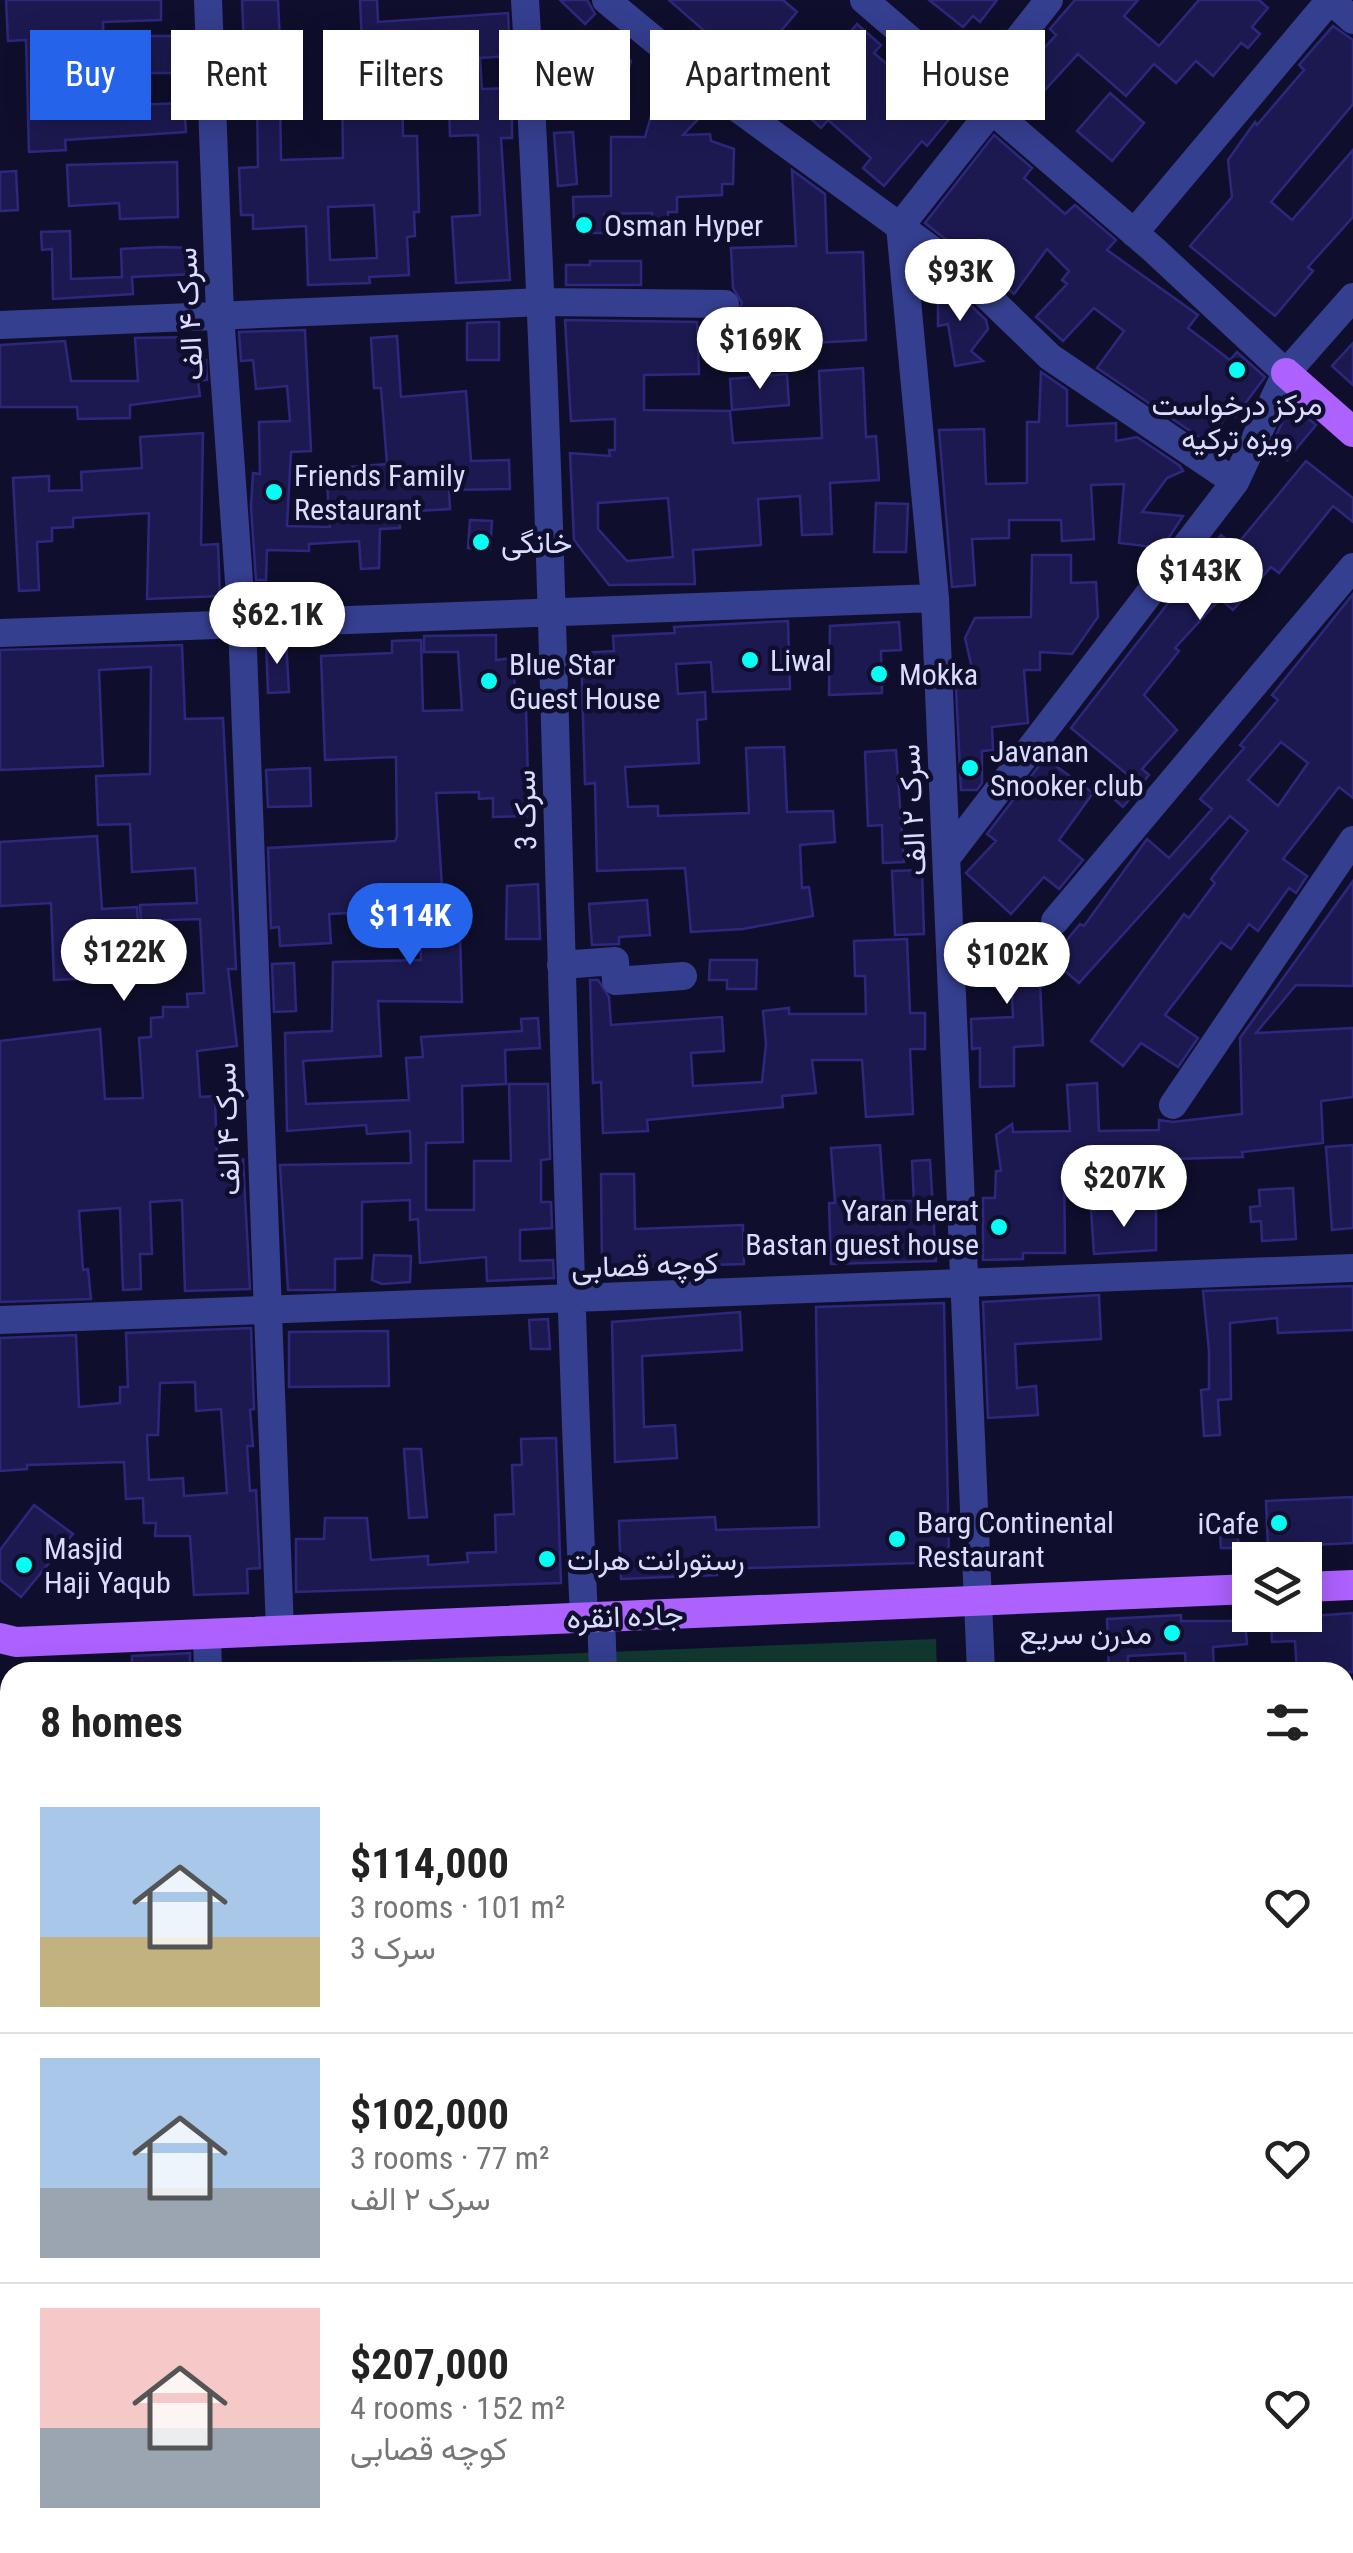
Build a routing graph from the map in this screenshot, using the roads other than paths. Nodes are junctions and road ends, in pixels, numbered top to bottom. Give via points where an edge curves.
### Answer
1 (208, 0) edge
2 (524, 0) edge
3 (606, 0) edge
4 (864, 0) edge
5 (1049, 0) edge
6 (1330, 0) edge
7 (1353, 20) edge
8 (899, 30) edge
9 (1030, 30) edge
10 (972, 120) edge
11 (1005, 120) edge
12 (900, 226) junction
13 (1134, 233) junction
14 (1353, 297) edge
15 (543, 302) junction
16 (726, 304) dead end
17 (220, 314) junction
18 (0, 324) edge
19 (1286, 373) junction
20 (1353, 432) edge
21 (1235, 482) junction
22 (1353, 567) edge
23 (936, 598) junction
24 (552, 612) junction
25 (242, 624) junction
26 (0, 633) edge
27 (1353, 840) edge
28 (947, 857) junction
29 (1054, 921) dead end
30 (561, 965) junction
31 (683, 976) dead end
32 (1173, 1105) dead end
33 (1353, 1268) edge
34 (966, 1286) junction
35 (570, 1300) junction
36 (266, 1313) junction
37 (0, 1320) edge
38 (1353, 1585) edge
39 (1322, 1586) edge
40 (1232, 1590) edge
41 (979, 1601) junction
42 (592, 1618) junction
43 (280, 1631) junction
44 (207, 1637) junction
45 (0, 1638) edge
46 (208, 1662) edge
47 (601, 1662) edge
48 (982, 1662) edge

1 - 17 street, سرک ۴ الف
2 - 15 street, سرک 3
3 - 12 street via 733,105
4 - 8 street
5 - 9 street
6 - 7 street
6 - 13 street
10 - 12 street
11 - 13 street
12 - 21 street via 961,270 1050,357
12 - 23 street, سرک ۲ الف
13 - 19 street
14 - 19 street
15 - 16 street
15 - 17 street
15 - 24 street, سرک 3
17 - 18 street
17 - 25 street, سرک ۴ الف
19 - 20 main road
19 - 21 street
21 - 28 street
22 - 29 street
23 - 24 street
23 - 28 street, سرک ۲ الف
24 - 25 street
24 - 30 street, سرک 3
25 - 26 street
25 - 36 street, سرک ۴ الف
27 - 32 street
28 - 34 street, سرک ۲ الف
30 - 31 street via 615,961 616,981
30 - 35 street, سرک 3
33 - 34 street, کوچه قصابی
34 - 35 street, کوچه قصابی
34 - 41 street, سرک ۲ الف
35 - 36 street, کوچه قصابی
35 - 42 street, سرک 3
36 - 37 street, کوچه قصابی
36 - 43 street, سرک ۴ الف
38 - 39 main road
40 - 41 main road, جاده انقره
41 - 42 main road, جاده انقره
41 - 48 street, سرک ۲ الف
42 - 43 main road, جاده انقره
42 - 47 street, سرک 3
43 - 44 main road, جاده انقره
44 - 45 main road, جاده انقره
44 - 46 street

